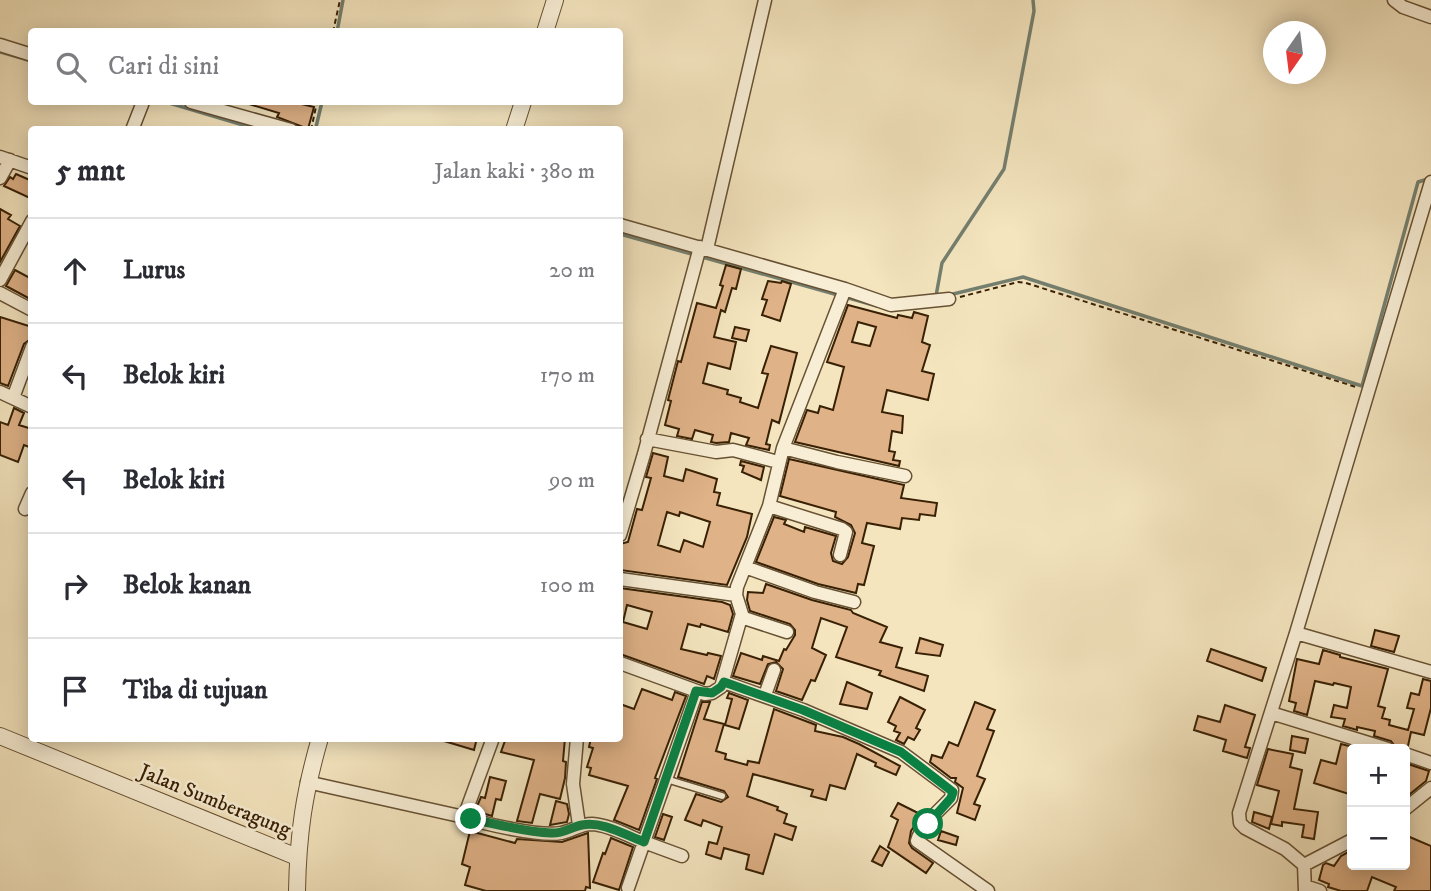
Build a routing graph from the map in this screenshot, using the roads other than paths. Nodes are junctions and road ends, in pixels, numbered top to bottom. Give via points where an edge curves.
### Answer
1 (555, 0) edge
2 (765, 0) edge
3 (1394, 0) edge
4 (1431, 17) edge
5 (546, 28) edge
6 (0, 45) edge
7 (28, 54) edge
8 (143, 105) edge
9 (199, 105) edge
10 (522, 105) edge
11 (247, 123) edge
12 (134, 126) edge
13 (266, 126) edge
14 (515, 126) edge
15 (5, 159) edge
16 (28, 167) edge
17 (0, 178) edge
18 (1429, 189) edge
19 (623, 226) edge
20 (28, 228) edge
21 (701, 252) junction
22 (0, 280) edge
23 (0, 293) edge
24 (843, 295) junction
25 (949, 299) road end
26 (28, 308) edge
27 (28, 359) edge
28 (0, 392) edge
29 (13, 398) junction
30 (28, 405) edge
31 (647, 439) junction
32 (783, 448) junction
33 (778, 462) junction
34 (905, 476) dead end
35 (28, 502) edge
36 (769, 506) junction
37 (25, 509) dead end
38 (623, 524) edge
39 (841, 555) dead end
40 (746, 567) junction
41 (623, 579) edge
42 (736, 595) junction
43 (854, 602) dead end
44 (741, 617) junction
45 (787, 632) dead end
46 (1296, 633) junction
47 (623, 664) edge
48 (774, 670) dead end
49 (1431, 672) edge
50 (724, 682) junction
51 (696, 691) junction
52 (765, 695) junction
53 (1271, 713) junction
54 (0, 736) edge
55 (319, 742) edge
56 (492, 742) edge
57 (577, 742) edge
58 (1372, 744) edge
59 (1410, 756) edge
60 (1431, 763) edge
61 (666, 779) junction
62 (307, 782) junction
63 (1431, 788) edge
64 (722, 796) dead end
65 (1409, 807) edge
66 (464, 817) junction
67 (579, 825) junction
68 (644, 842) junction
69 (1347, 843) edge
70 (682, 856) dead end
71 (297, 857) junction
72 (1304, 865) junction
73 (628, 888) dead end
74 (1305, 888) edge
75 (296, 891) edge
76 (988, 891) edge
77 (1320, 891) edge

1 - 5 street
2 - 21 street
3 - 4 street
6 - 7 street
8 - 12 street
9 - 11 street
10 - 14 street
11 - 13 street
15 - 16 street
15 - 17 street
18 - 46 street
19 - 21 street
20 - 22 street
21 - 24 street
21 - 31 street
23 - 26 street
24 - 25 street via 891,304
24 - 32 street
27 - 29 street
28 - 29 street
29 - 30 street
31 - 33 street via 716,452 733,450
31 - 38 street
32 - 33 street
32 - 34 street
33 - 36 street
35 - 37 street
36 - 39 street via 842,529 846,537
36 - 40 street
40 - 42 street
40 - 43 street
41 - 42 street
42 - 44 street
44 - 45 street
44 - 50 street
46 - 49 street
46 - 53 street
47 - 51 street
48 - 52 street
50 - 51 street via 712,693
50 - 52 street
51 - 61 street
52 - 76 street via 901,752 951,790 951,798 917,841
53 - 58 street
53 - 72 street via 1239,819 1245,828
54 - 71 street, Jalan Sumberagung
55 - 62 street
56 - 66 street
57 - 67 street via 573,784
59 - 60 street
61 - 64 lane
61 - 68 street
62 - 66 street
62 - 71 street
63 - 65 street
66 - 67 street via 533,832 562,833
67 - 68 street via 602,826
68 - 70 street
68 - 73 street
69 - 72 street
71 - 75 street
72 - 74 street
74 - 77 street

